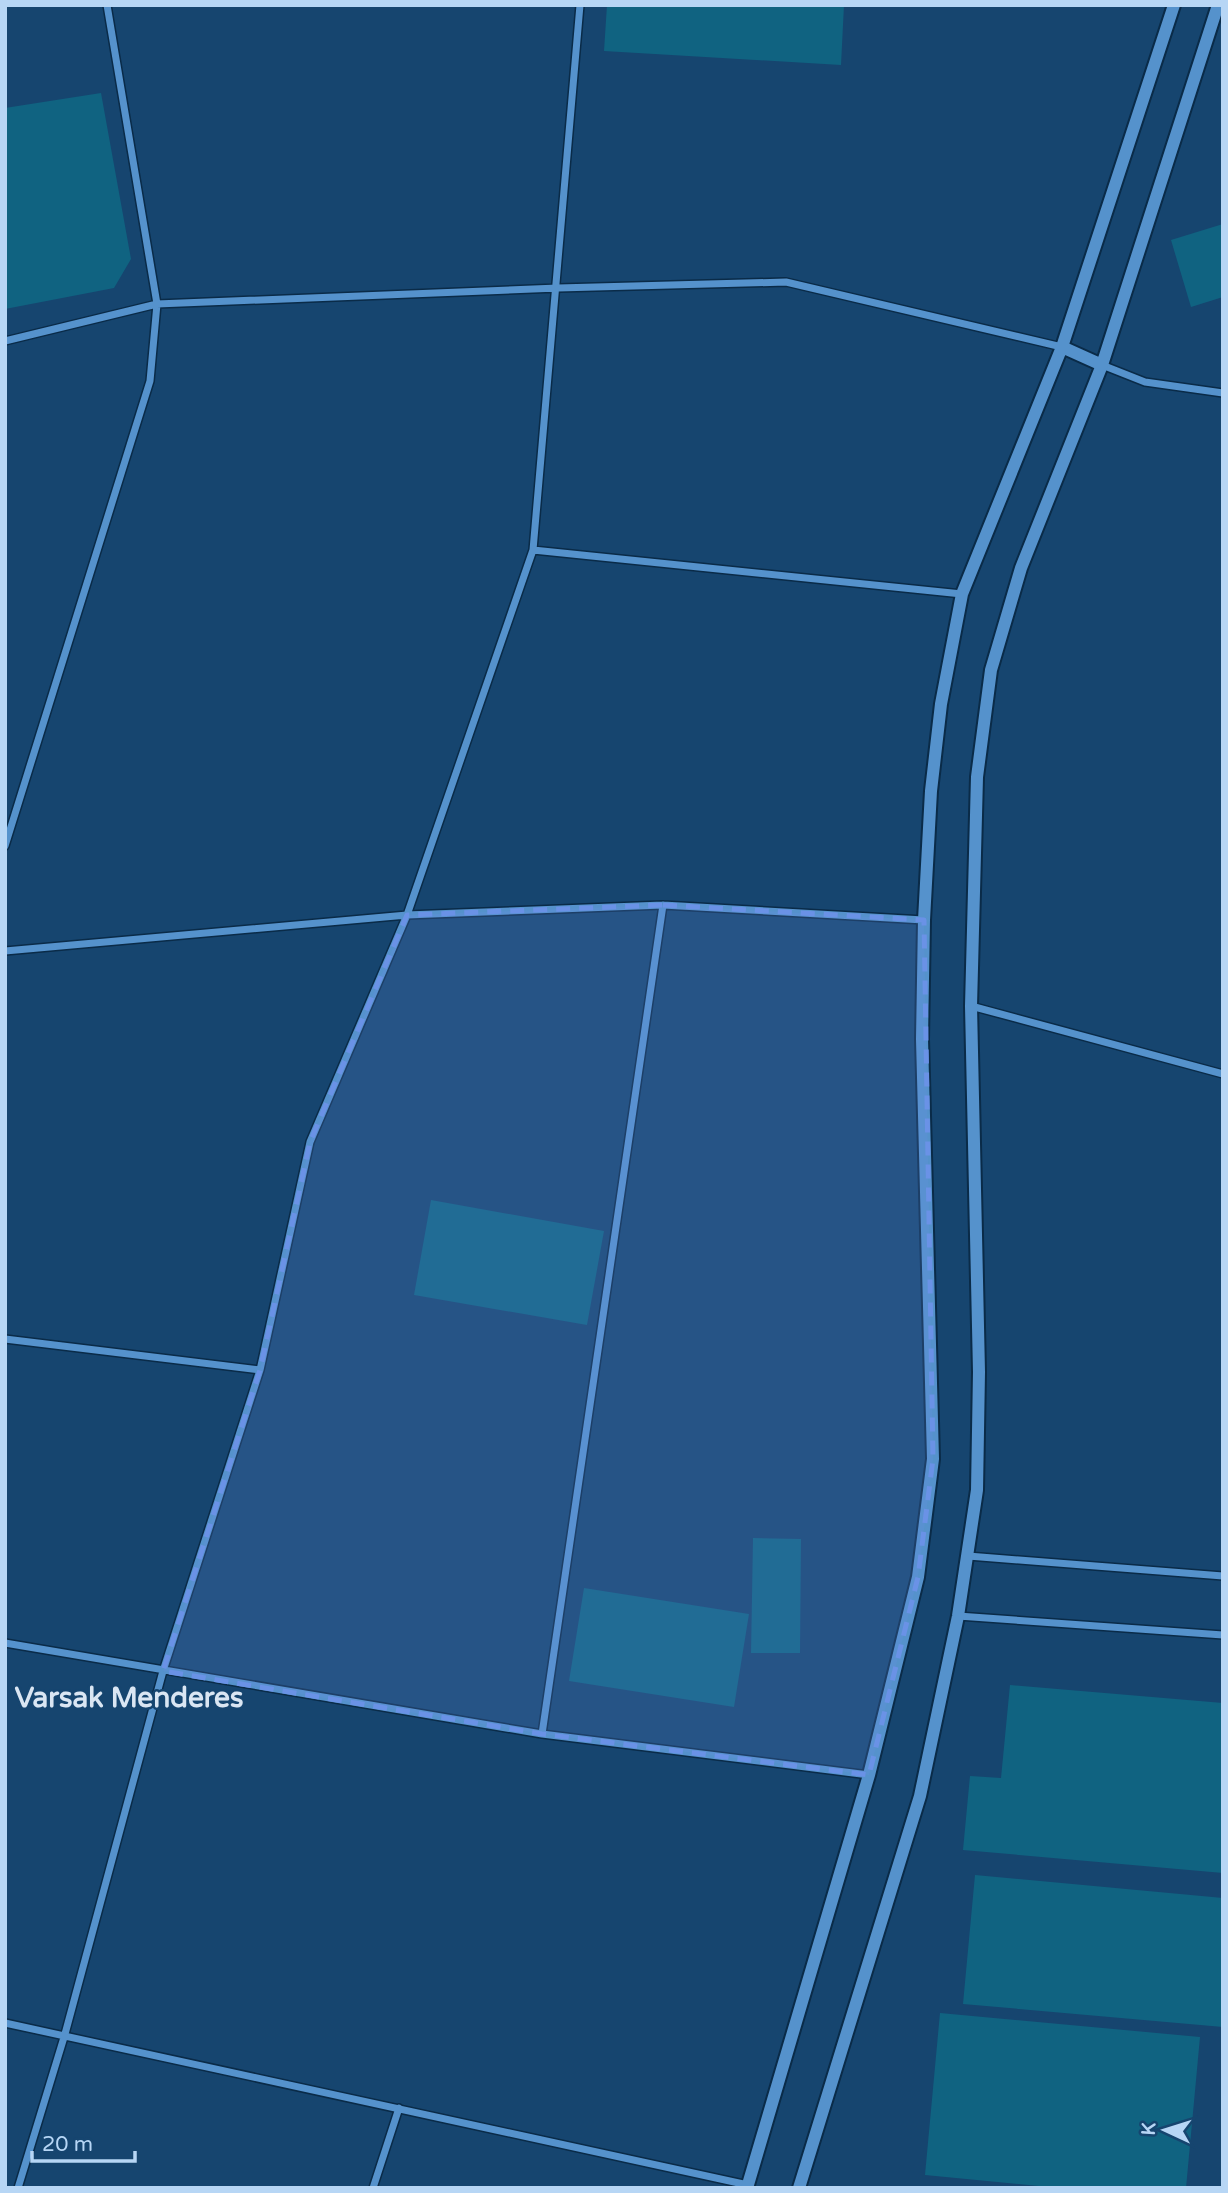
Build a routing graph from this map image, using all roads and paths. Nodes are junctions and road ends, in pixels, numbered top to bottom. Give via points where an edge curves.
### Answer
1 (107, 5) edge
2 (580, 5) edge
3 (1174, 5) edge
4 (1218, 5) edge
5 (558, 288) junction
6 (157, 304) junction
7 (5, 341) edge
8 (1062, 347) junction
9 (1102, 365) junction
10 (1223, 393) edge
11 (533, 550) junction
12 (962, 594) junction
13 (5, 846) edge
14 (663, 905) junction
15 (407, 915) junction
16 (924, 920) junction
17 (5, 951) edge
18 (971, 1006) junction
19 (1223, 1074) edge
20 (5, 1339) edge
21 (260, 1370) junction
22 (968, 1556) junction
23 (1223, 1576) edge
24 (958, 1616) junction
25 (1223, 1634) edge
26 (5, 1643) edge
27 (163, 1671) junction
28 (542, 1734) junction
29 (869, 1774) junction
30 (5, 2024) edge
31 (65, 2034) junction
32 (399, 2108) junction
33 (748, 2186) edge
34 (19, 2188) edge
35 (373, 2188) edge
36 (799, 2188) edge

1 - 6 street
2 - 5 street
3 - 8 street
4 - 9 street
5 - 6 street
5 - 8 street via 786,282
5 - 11 street
6 - 7 street
6 - 13 street via 149,381
8 - 9 street
8 - 12 street
9 - 10 street via 1145,382
9 - 18 street via 1021,568 991,670 977,777
11 - 12 street
11 - 15 street
12 - 16 street via 931,791
14 - 15 street
14 - 16 street
14 - 28 street
15 - 17 street
15 - 21 street via 310,1142
16 - 29 street via 922,1039 933,1459 918,1577
18 - 19 street
18 - 22 street via 979,1372 977,1490
20 - 21 street
21 - 27 street
22 - 23 street
22 - 24 street
24 - 25 street
24 - 36 street via 920,1796
26 - 27 street
27 - 28 street
27 - 31 street
28 - 29 street
29 - 33 street
30 - 31 street
31 - 32 street
31 - 34 street
32 - 33 street
32 - 35 street

